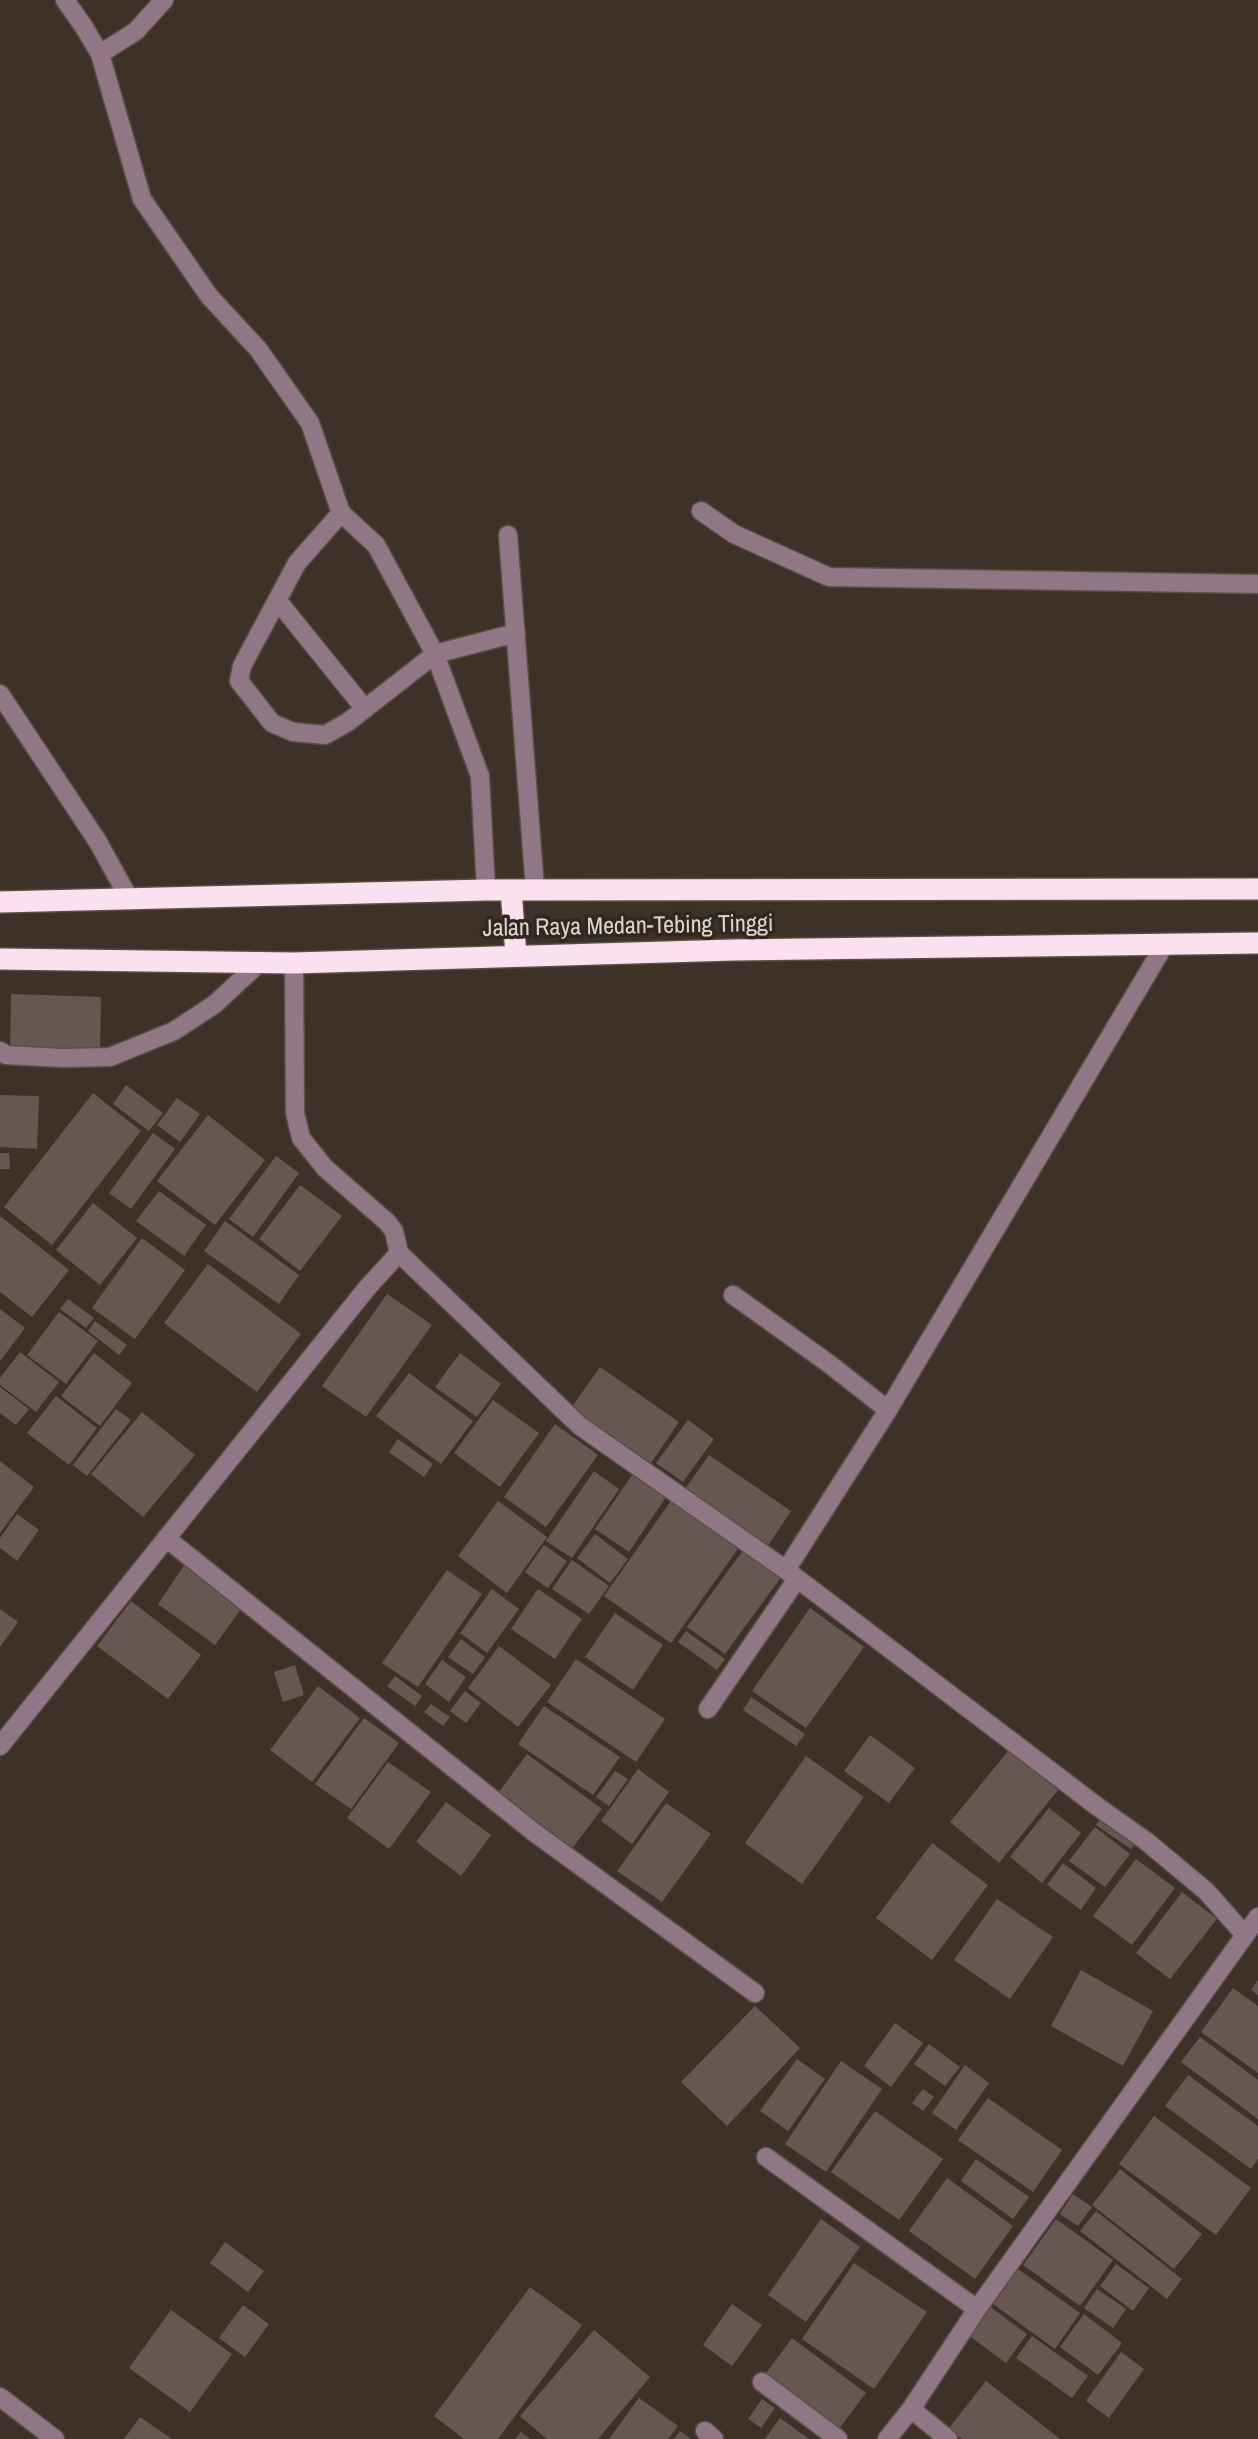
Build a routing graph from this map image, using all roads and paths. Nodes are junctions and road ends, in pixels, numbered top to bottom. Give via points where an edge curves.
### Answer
1 (65, 0) edge
2 (164, 0) edge
3 (100, 54) junction
4 (701, 511) dead end
5 (341, 513) junction
6 (508, 535) dead end
7 (1258, 584) edge
8 (277, 600) junction
9 (516, 633) junction
10 (435, 654) junction
11 (0, 694) edge
12 (365, 709) junction
13 (535, 889) junction
14 (1258, 889) edge
15 (486, 890) junction
16 (511, 890) junction
17 (130, 900) junction
18 (0, 902) edge
19 (1258, 943) edge
20 (1165, 944) junction
21 (516, 956) junction
22 (0, 959) edge
23 (260, 962) junction
24 (294, 963) junction
25 (0, 1051) edge
26 (398, 1253) junction
27 (733, 1295) dead end
28 (888, 1410) junction
29 (166, 1538) junction
30 (792, 1575) junction
31 (708, 1709) dead end
32 (0, 1746) edge
33 (1258, 1917) edge
34 (1245, 1935) junction
35 (755, 1993) dead end
36 (766, 2157) dead end
37 (976, 2309) junction
38 (762, 2382) dead end
39 (0, 2397) edge
40 (911, 2409) junction
41 (55, 2439) edge
42 (838, 2439) edge
43 (887, 2439) edge
44 (948, 2439) edge

1 - 3 street
2 - 3 street via 136,31
3 - 5 street via 142,199 209,296 258,349 310,423
4 - 7 street via 734,534 829,576
5 - 8 street via 297,563
5 - 10 street via 376,545
6 - 9 street
8 - 12 street
8 - 12 street via 242,666 239,681 272,723 293,732 325,734
9 - 10 street
9 - 13 street
10 - 12 street
10 - 15 street via 480,776
11 - 17 street via 98,842
13 - 14 highway, Jalan Raya Medan-Tebing Tinggi
13 - 16 highway, Jalan Raya Medan-Tebing Tinggi
15 - 16 highway, Jalan Raya Medan-Tebing Tinggi
15 - 17 highway, Jalan Raya Medan-Tebing Tinggi
16 - 21 highway
17 - 18 highway, Jalan Raya Medan-Tebing Tinggi
19 - 20 highway, Jalan Raya Medan-Tebing Tinggi
20 - 21 highway, Jalan Raya Medan-Tebing Tinggi
20 - 28 street
21 - 24 highway, Jalan Raya Medan-Tebing Tinggi
22 - 23 highway, Jalan Raya Medan-Tebing Tinggi
23 - 24 highway, Jalan Raya Medan-Tebing Tinggi
23 - 25 street via 215,1004 174,1031 110,1057 34,1057
24 - 26 street via 295,1113 301,1138 325,1168 387,1222 394,1231
26 - 29 street
26 - 30 street via 580,1426
27 - 28 street
28 - 30 street
29 - 32 street
29 - 35 street via 535,1833
30 - 31 street
30 - 34 street via 1146,1841 1206,1891
33 - 34 street
34 - 37 street
36 - 37 street
37 - 40 street
38 - 42 street
39 - 41 street
40 - 43 street
40 - 44 street

